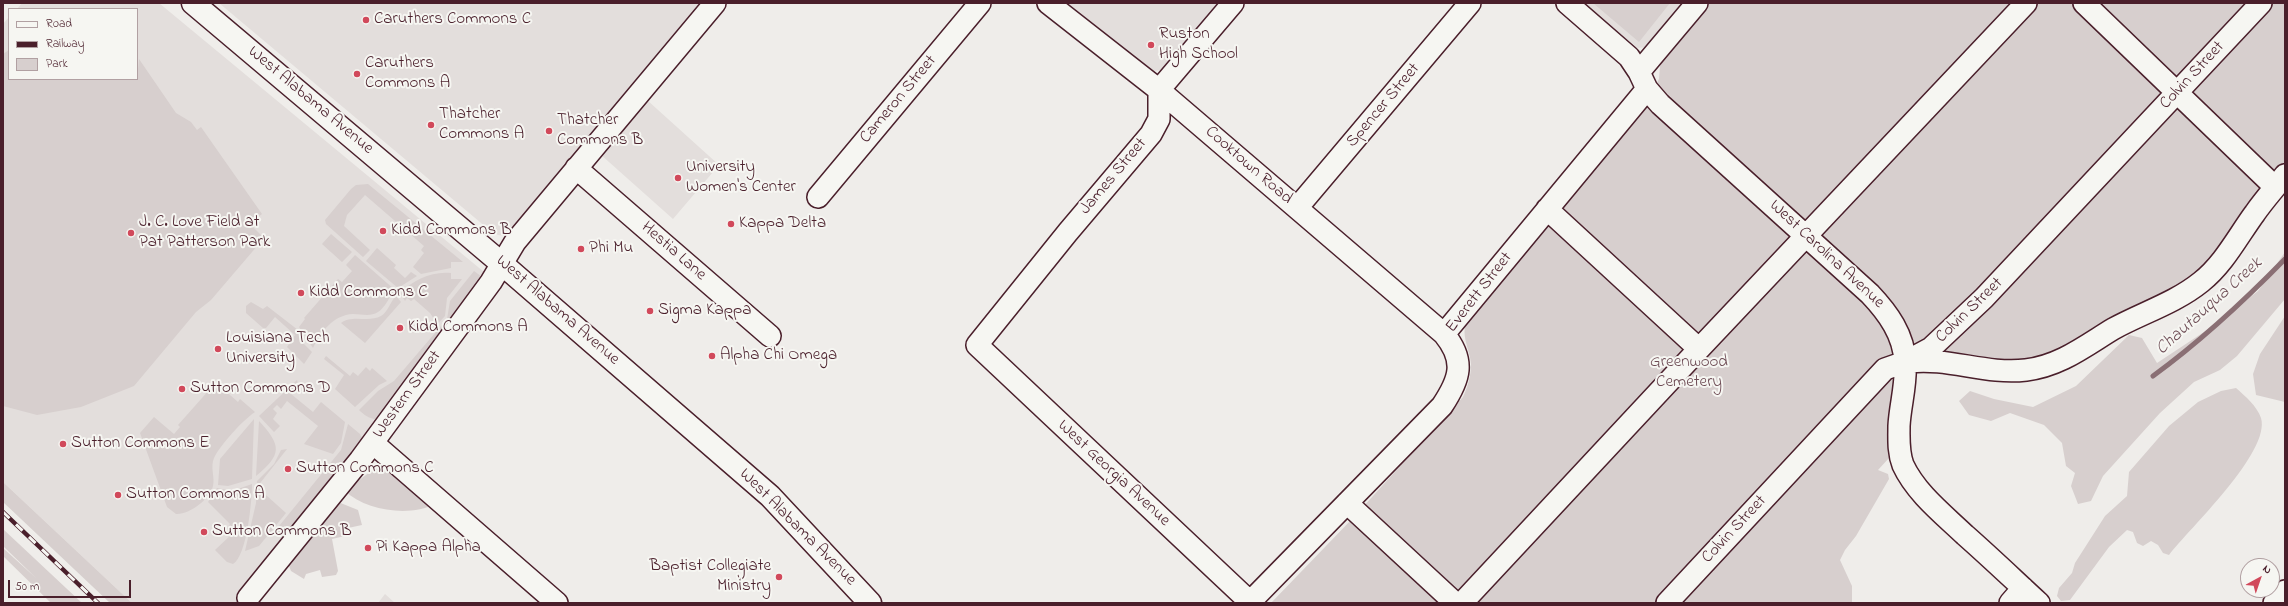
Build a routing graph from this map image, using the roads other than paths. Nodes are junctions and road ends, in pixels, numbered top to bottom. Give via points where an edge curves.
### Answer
1 (193, 3) edge
2 (715, 3) edge
3 (980, 3) edge
4 (1048, 3) edge
5 (1233, 3) edge
6 (1470, 3) edge
7 (1567, 3) edge
8 (1697, 3) edge
9 (2026, 3) edge
10 (2084, 3) edge
11 (2261, 3) edge
12 (1643, 81) junction
13 (1159, 90) junction
14 (2178, 92) junction
15 (576, 168) junction
16 (2280, 181) edge
17 (818, 197) dead end
18 (1298, 208) junction
19 (1547, 209) junction
20 (1806, 236) junction
21 (502, 263) junction
22 (1444, 334) junction
23 (770, 336) dead end
24 (977, 345) joint
25 (1698, 349) junction
26 (1905, 362) junction
27 (373, 443) junction
28 (1347, 503) junction
29 (2285, 591) edge
30 (2016, 595) edge
31 (248, 598) dead end
32 (1250, 602) edge
33 (557, 603) edge
34 (870, 603) edge
35 (1455, 603) edge
36 (1462, 603) edge
37 (1667, 603) edge
38 (2039, 603) edge
39 (2274, 603) edge

1 - 21 main road, West Alabama Avenue
2 - 15 street, Western Street
3 - 17 street, Cameron Street
4 - 13 street, Cooktown Road
5 - 13 street
6 - 18 street, Spencer Street
7 - 12 street, West Carolina Avenue via 1628,57
8 - 12 street, Everett Street
9 - 20 street
10 - 14 street
11 - 14 street, Colvin Street
12 - 19 street, Everett Street
12 - 20 street, West Carolina Avenue via 1660,104
13 - 18 street, Cooktown Road
13 - 24 street, James Street via 1159,119 1151,134
14 - 16 street
14 - 26 street, Colvin Street via 1984,298 1931,348
15 - 21 street, Western Street via 515,242
15 - 23 street, Hestia Lane
16 - 26 street via 2202,282 2066,358 2049,366 2026,370 1976,369 1928,361
18 - 22 street, Cooktown Road
19 - 22 street, Everett Street
19 - 25 street
20 - 25 street
20 - 26 street, West Carolina Avenue via 1883,307 1895,326
21 - 27 street, Western Street via 491,282
21 - 34 main road, West Alabama Avenue via 770,496
22 - 28 street, Everett Street via 1457,355 1459,371 1454,388 1442,406
24 - 32 street, West Georgia Avenue
25 - 36 street
26 - 30 street, West Carolina Avenue via 1898,448 1903,464 1910,478 1928,500
26 - 37 street, Colvin Street via 1886,369
27 - 31 street, Western Street
27 - 33 street
28 - 32 street, Everett Street
28 - 35 street
29 - 39 street
30 - 38 street, West Carolina Avenue

